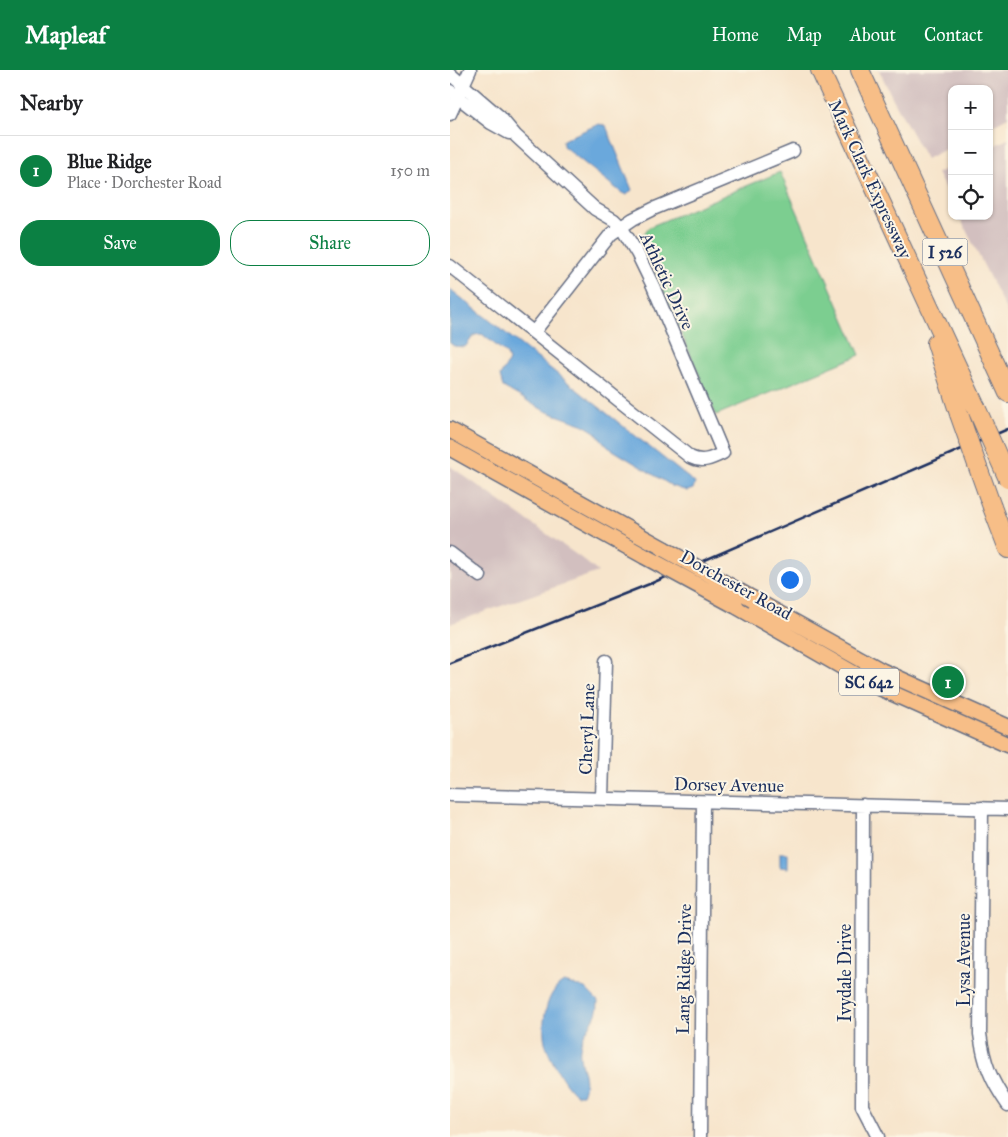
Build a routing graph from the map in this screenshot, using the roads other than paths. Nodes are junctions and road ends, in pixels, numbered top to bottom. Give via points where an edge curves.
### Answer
1 (470, 70) edge
2 (819, 70) edge
3 (862, 70) edge
4 (450, 74) edge
5 (462, 84) junction
6 (454, 94) edge
7 (450, 114) edge
8 (516, 136) junction
9 (793, 152) dead end
10 (620, 227) junction
11 (450, 266) edge
12 (912, 272) junction
13 (534, 332) junction
14 (1007, 390) edge
15 (450, 430) edge
16 (450, 448) edge
17 (1008, 479) edge
18 (1008, 549) edge
19 (450, 554) edge
20 (480, 576) dead end
21 (606, 661) dead end
22 (1008, 727) edge
23 (1008, 745) edge
24 (450, 796) edge
25 (602, 798) junction
26 (703, 802) junction
27 (863, 805) junction
28 (982, 808) junction
29 (1008, 809) edge
30 (1008, 1106) edge
31 (700, 1137) edge
32 (878, 1137) edge

1 - 5 street
2 - 12 highway, Mark Clark Expressway / I 526
3 - 14 highway, Mark Clark Expressway / I 526
4 - 5 street, Athletic Drive
5 - 6 street
5 - 8 street, Athletic Drive via 500,117
6 - 7 street
6 - 8 street, Athletic Drive via 491,124
8 - 10 street, Athletic Drive via 595,209
9 - 10 street via 653,209
10 - 13 street via 611,234
10 - 13 street, Athletic Drive via 653,286 723,453 699,461 690,458
11 - 13 street
12 - 17 highway, Mark Clark Expressway / I 526, bridge
12 - 18 highway, bridge
15 - 22 main road, Dorchester Road / SC 642, bridge via 882,671
16 - 23 main road, Dorchester Road / SC 642, bridge via 874,685
19 - 20 street
21 - 25 street, Cheryl Lane
24 - 25 street, Dorsey Avenue
25 - 26 street, Dorsey Avenue
26 - 27 street, Dorsey Avenue
26 - 31 street, Lang Ridge Drive
27 - 28 street, Dorsey Avenue
27 - 32 street, Ivydale Drive via 862,1106
28 - 29 street, Dorsey Avenue
28 - 30 street, Lysa Avenue via 980,1034 992,1082

